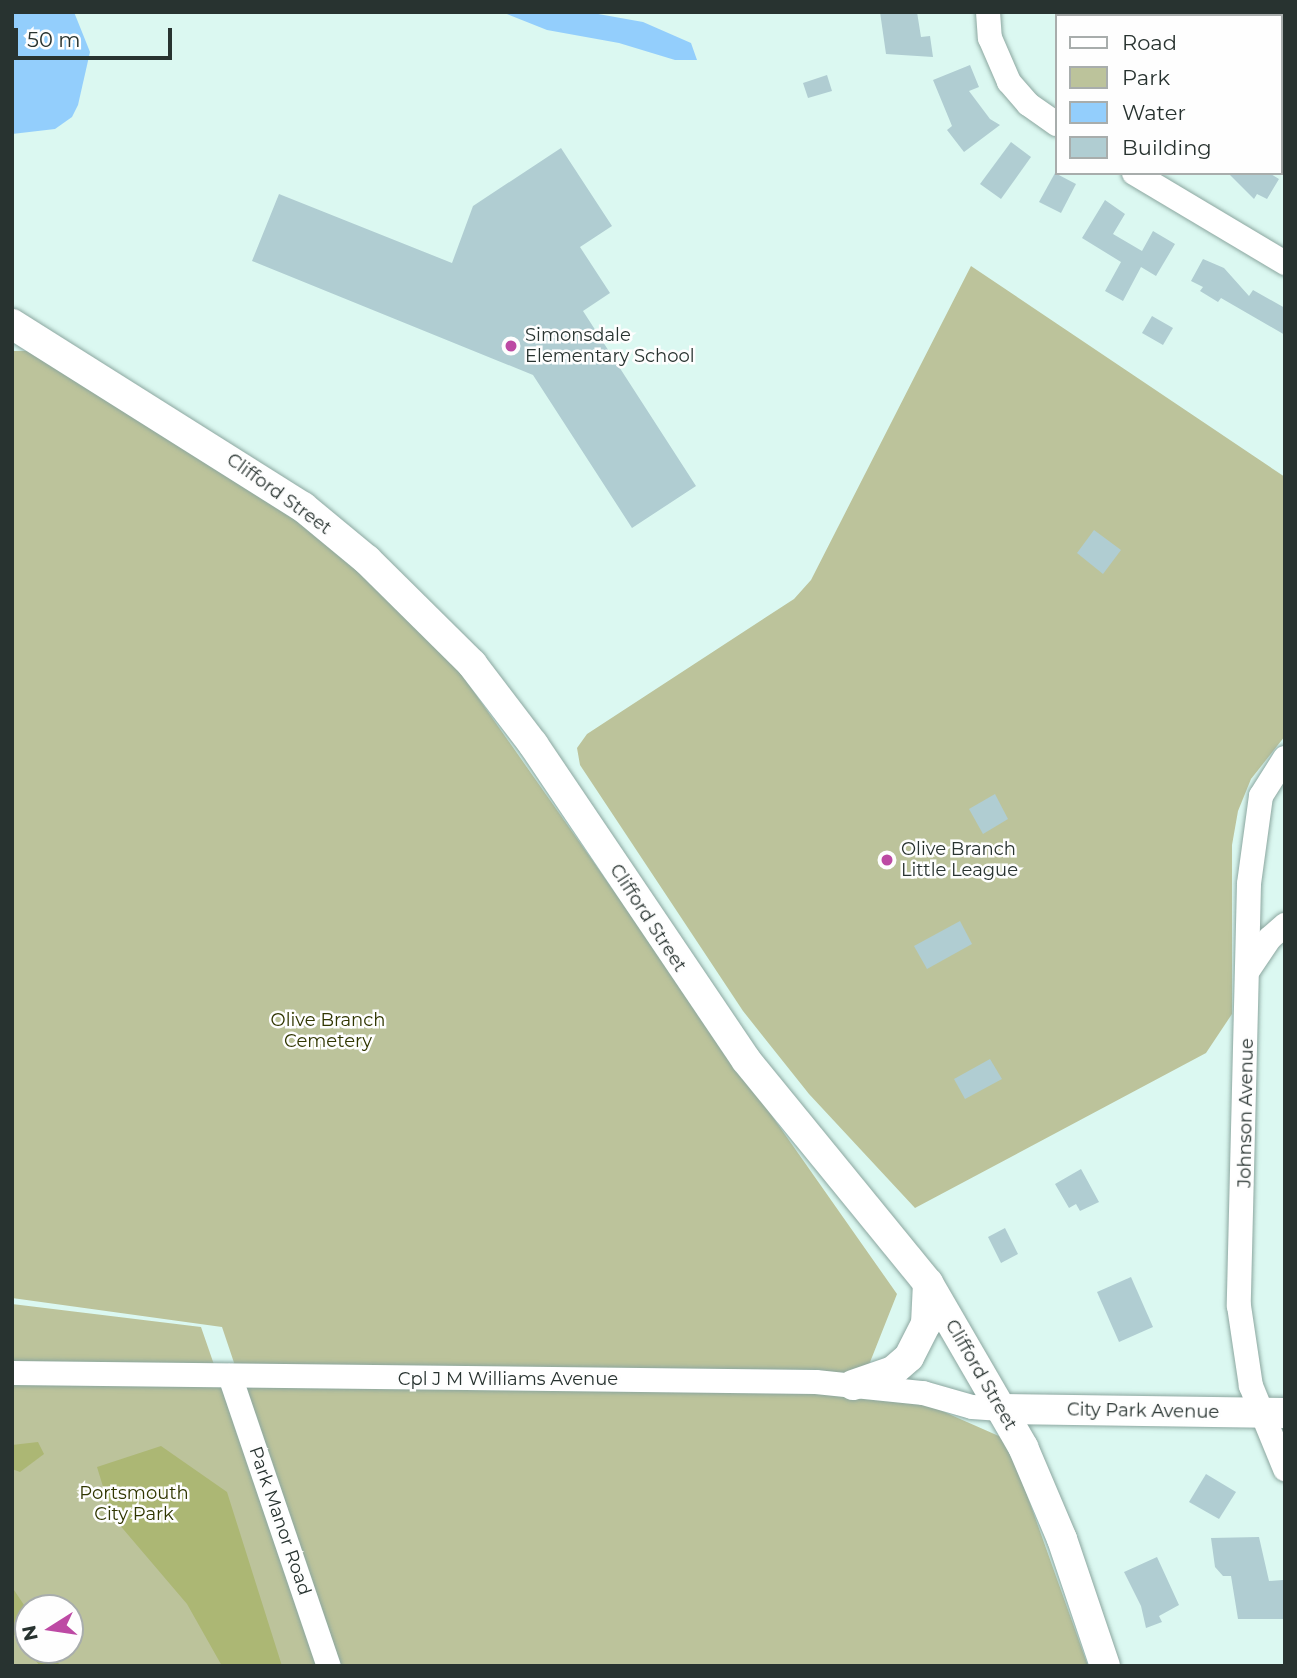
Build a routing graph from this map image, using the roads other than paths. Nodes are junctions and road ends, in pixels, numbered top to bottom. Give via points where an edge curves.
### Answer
1 (988, 20) edge
2 (1056, 123) edge
3 (1137, 175) edge
4 (1285, 263) edge
5 (12, 324) edge
6 (1285, 758) edge
7 (1285, 925) edge
8 (1249, 969) junction
9 (929, 1283) junction
10 (12, 1373) edge
11 (230, 1376) junction
12 (853, 1385) junction
13 (1001, 1409) junction
14 (1273, 1413) edge
15 (1285, 1469) edge
16 (329, 1666) edge
17 (1105, 1666) edge

1 - 2 street via 998,61 1009,82 1028,104
3 - 4 street
5 - 9 street, Clifford Street via 265,481 357,551 422,611 472,664 533,744 746,1060
6 - 8 street, Johnson Avenue via 1261,796 1254,832
7 - 8 street
8 - 14 street, Johnson Avenue via 1239,1306 1244,1358
9 - 12 street via 926,1324 909,1357 874,1381
9 - 13 street, Clifford Street
10 - 11 street, Cpl J M Williams Avenue
11 - 12 street, Cpl J M Williams Avenue
11 - 16 street, Park Manor Road
12 - 13 street, Cpl J M Williams Avenue
13 - 14 street, City Park Avenue
13 - 17 street, Clifford Street via 1023,1447 1062,1539
14 - 15 street, Johnson Avenue

